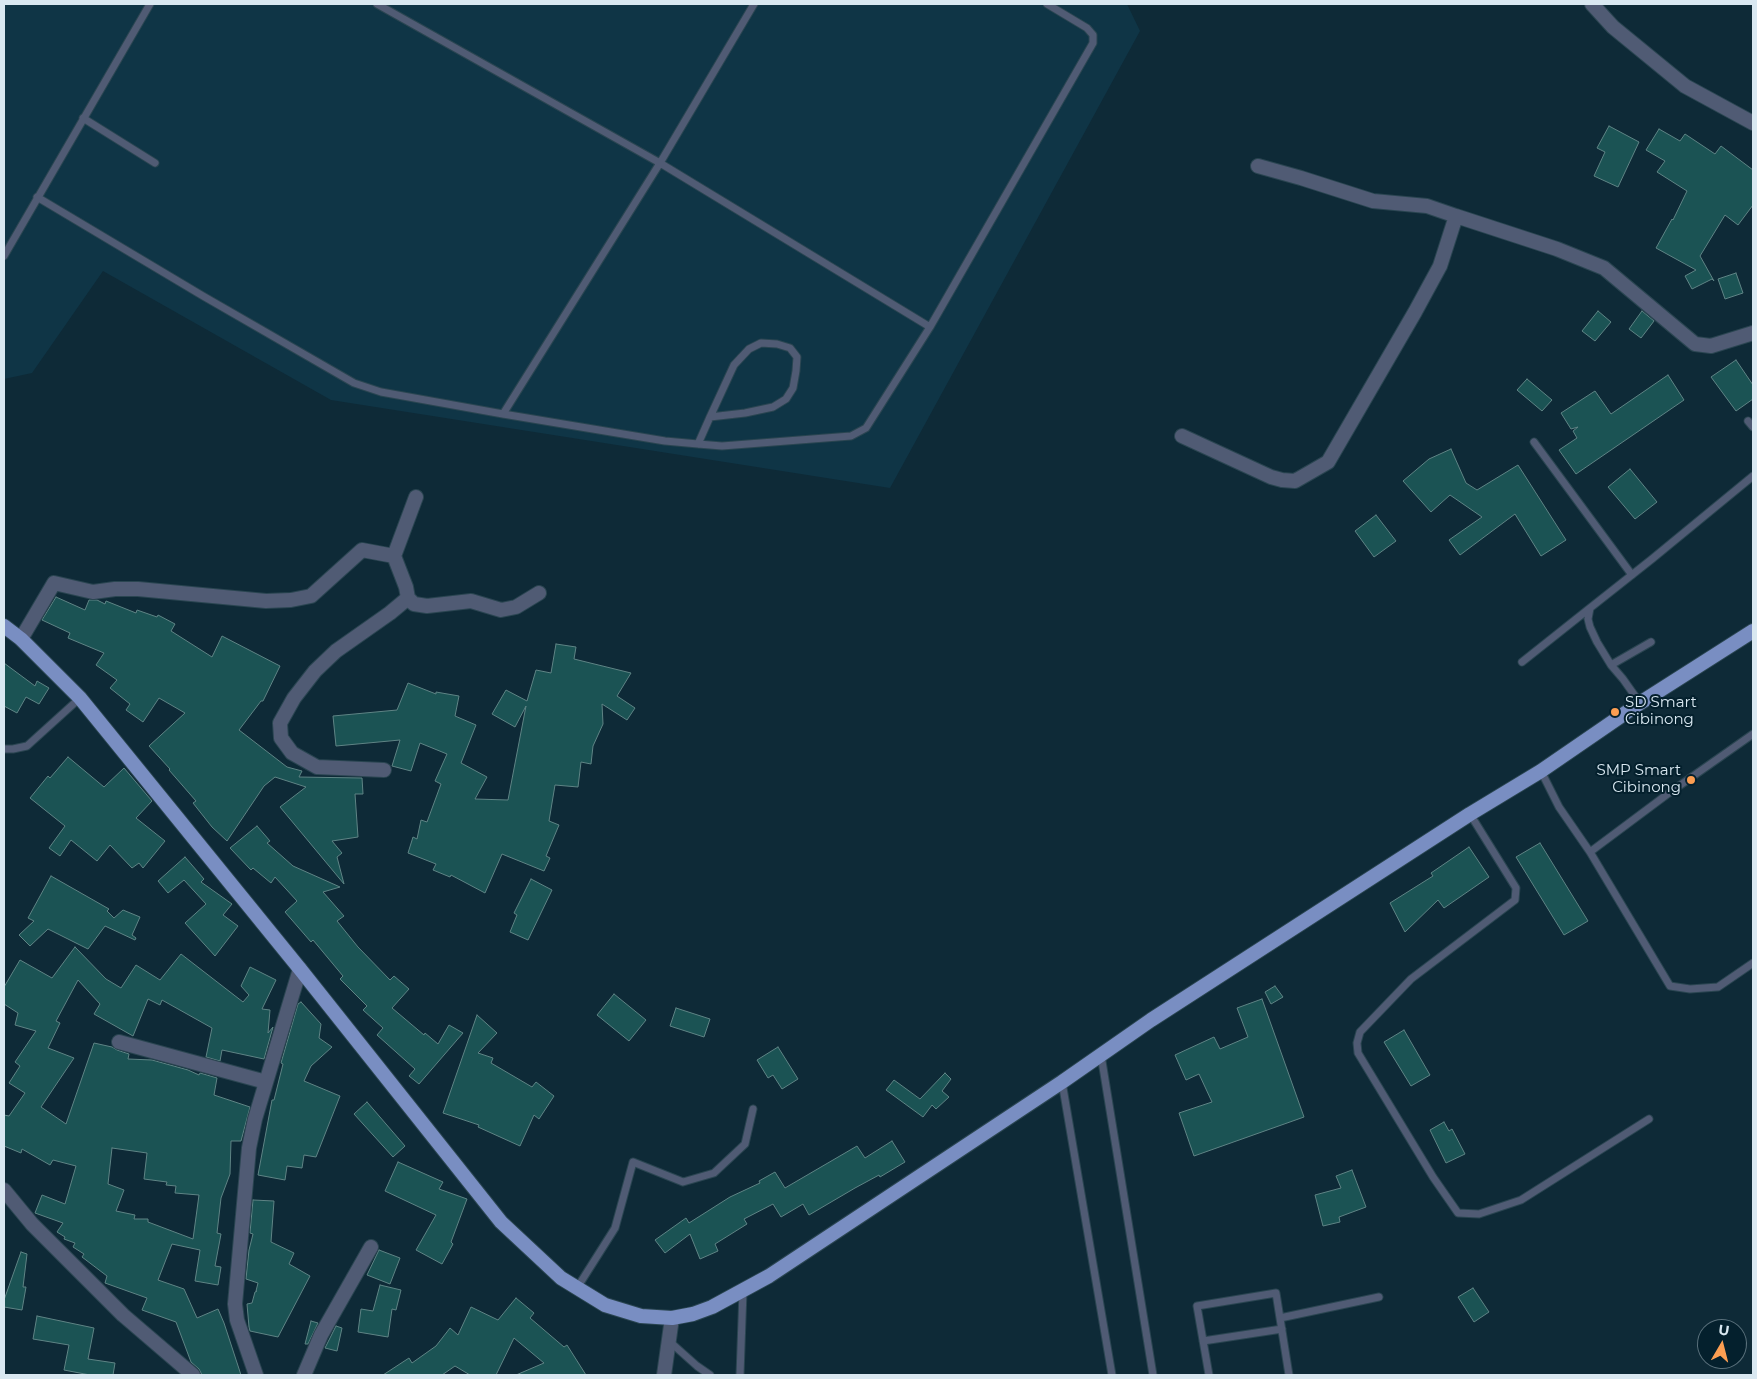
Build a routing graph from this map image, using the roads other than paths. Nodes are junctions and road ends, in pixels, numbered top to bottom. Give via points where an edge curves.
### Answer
1 (150, 4) edge
2 (377, 4) edge
3 (754, 4) edge
4 (1047, 4) edge
5 (1592, 4) edge
6 (83, 118) junction
7 (1753, 123) edge
8 (156, 163) dead end
9 (660, 163) junction
10 (1258, 166) dead end
11 (36, 197) junction
12 (1456, 216) junction
13 (4, 256) edge
14 (930, 327) junction
15 (1753, 333) edge
16 (503, 414) junction
17 (710, 417) junction
18 (1748, 421) dead end
19 (1753, 427) edge
20 (1182, 436) dead end
21 (1534, 442) dead end
22 (698, 444) junction
23 (1753, 476) edge
24 (416, 497) dead end
25 (394, 556) junction
26 (1632, 575) junction
27 (539, 593) dead end
28 (408, 598) junction
29 (1590, 608) junction
30 (4, 626) edge
31 (1753, 631) edge
32 (21, 639) junction
33 (1651, 642) dead end
34 (1522, 662) dead end
35 (1611, 665) junction
36 (80, 698) junction
37 (1640, 703) junction
38 (1753, 734) edge
39 (4, 748) edge
40 (384, 770) dead end
41 (1541, 771) junction
42 (1470, 814) junction
43 (1590, 852) junction
44 (1753, 964) edge
45 (300, 968) junction
46 (119, 1042) dead end
47 (1101, 1055) junction
48 (266, 1082) junction
49 (1062, 1082) junction
50 (753, 1109) dead end
51 (1649, 1119) dead end
52 (4, 1190) edge
53 (371, 1247) dead end
54 (577, 1288) junction
55 (742, 1291) junction
56 (1379, 1297) dead end
57 (672, 1318) junction
58 (1280, 1318) junction
59 (1282, 1329) junction
60 (669, 1341) junction
61 (1203, 1341) junction
62 (192, 1375) edge
63 (256, 1375) edge
64 (304, 1375) edge
65 (664, 1375) edge
66 (710, 1375) edge
67 (740, 1375) edge
68 (1112, 1375) edge
69 (1153, 1375) edge
70 (1208, 1375) edge
71 (1289, 1375) edge

1 - 6 lane
2 - 9 lane
3 - 9 lane
4 - 14 lane via 1087,28 1093,35 1093,43
5 - 7 street via 1613,27 1685,86
6 - 8 lane
6 - 11 lane
9 - 14 lane
9 - 16 lane
10 - 12 street via 1373,201 1427,206
11 - 13 lane
11 - 16 lane via 354,383 405,398
12 - 15 street via 1604,268 1695,344 1710,346
12 - 20 street via 1440,266 1328,462 1295,481 1282,480
14 - 22 lane via 866,428 851,436 722,446
16 - 22 lane
17 - 17 lane via 773,407 786,400 793,388 797,357 790,348 777,344 761,343 749,349 734,365
17 - 22 lane
18 - 19 lane
21 - 26 lane
23 - 26 lane
24 - 25 street
25 - 28 street
25 - 32 street via 362,550 310,596 266,602 138,589 94,592 54,583
26 - 29 lane
27 - 28 street via 501,610 471,601 427,606 414,604
28 - 40 street via 336,651 294,698 280,723 281,738 292,753 317,767
29 - 34 lane
29 - 35 lane via 1590,627
30 - 32 main road
31 - 37 main road
32 - 36 main road
33 - 35 lane
35 - 37 lane
36 - 39 lane via 27,746
36 - 45 main road
37 - 41 main road
38 - 43 lane
41 - 42 main road
41 - 43 lane via 1559,807
42 - 47 main road via 1159,1014
42 - 51 lane via 1516,888 1515,900 1411,979 1360,1032 1358,1053 1432,1177 1458,1213 1478,1214 1521,1200
43 - 44 lane via 1670,986 1690,989 1718,987
45 - 48 street
45 - 54 main road via 501,1222 561,1278
46 - 48 street
47 - 49 main road
47 - 69 lane
48 - 63 street via 249,1148 235,1304 237,1320
49 - 55 main road
49 - 68 lane
50 - 54 lane via 745,1144 714,1174 682,1182 633,1162 615,1228
52 - 62 street via 32,1224 123,1315
53 - 64 street via 321,1335
54 - 57 main road via 604,1305 625,1313
55 - 57 main road via 712,1308
55 - 67 lane
56 - 58 lane
57 - 60 street
58 - 59 lane
58 - 61 lane via 1276,1294 1197,1306
59 - 61 lane
59 - 71 lane
60 - 65 street
60 - 66 lane
61 - 70 lane

